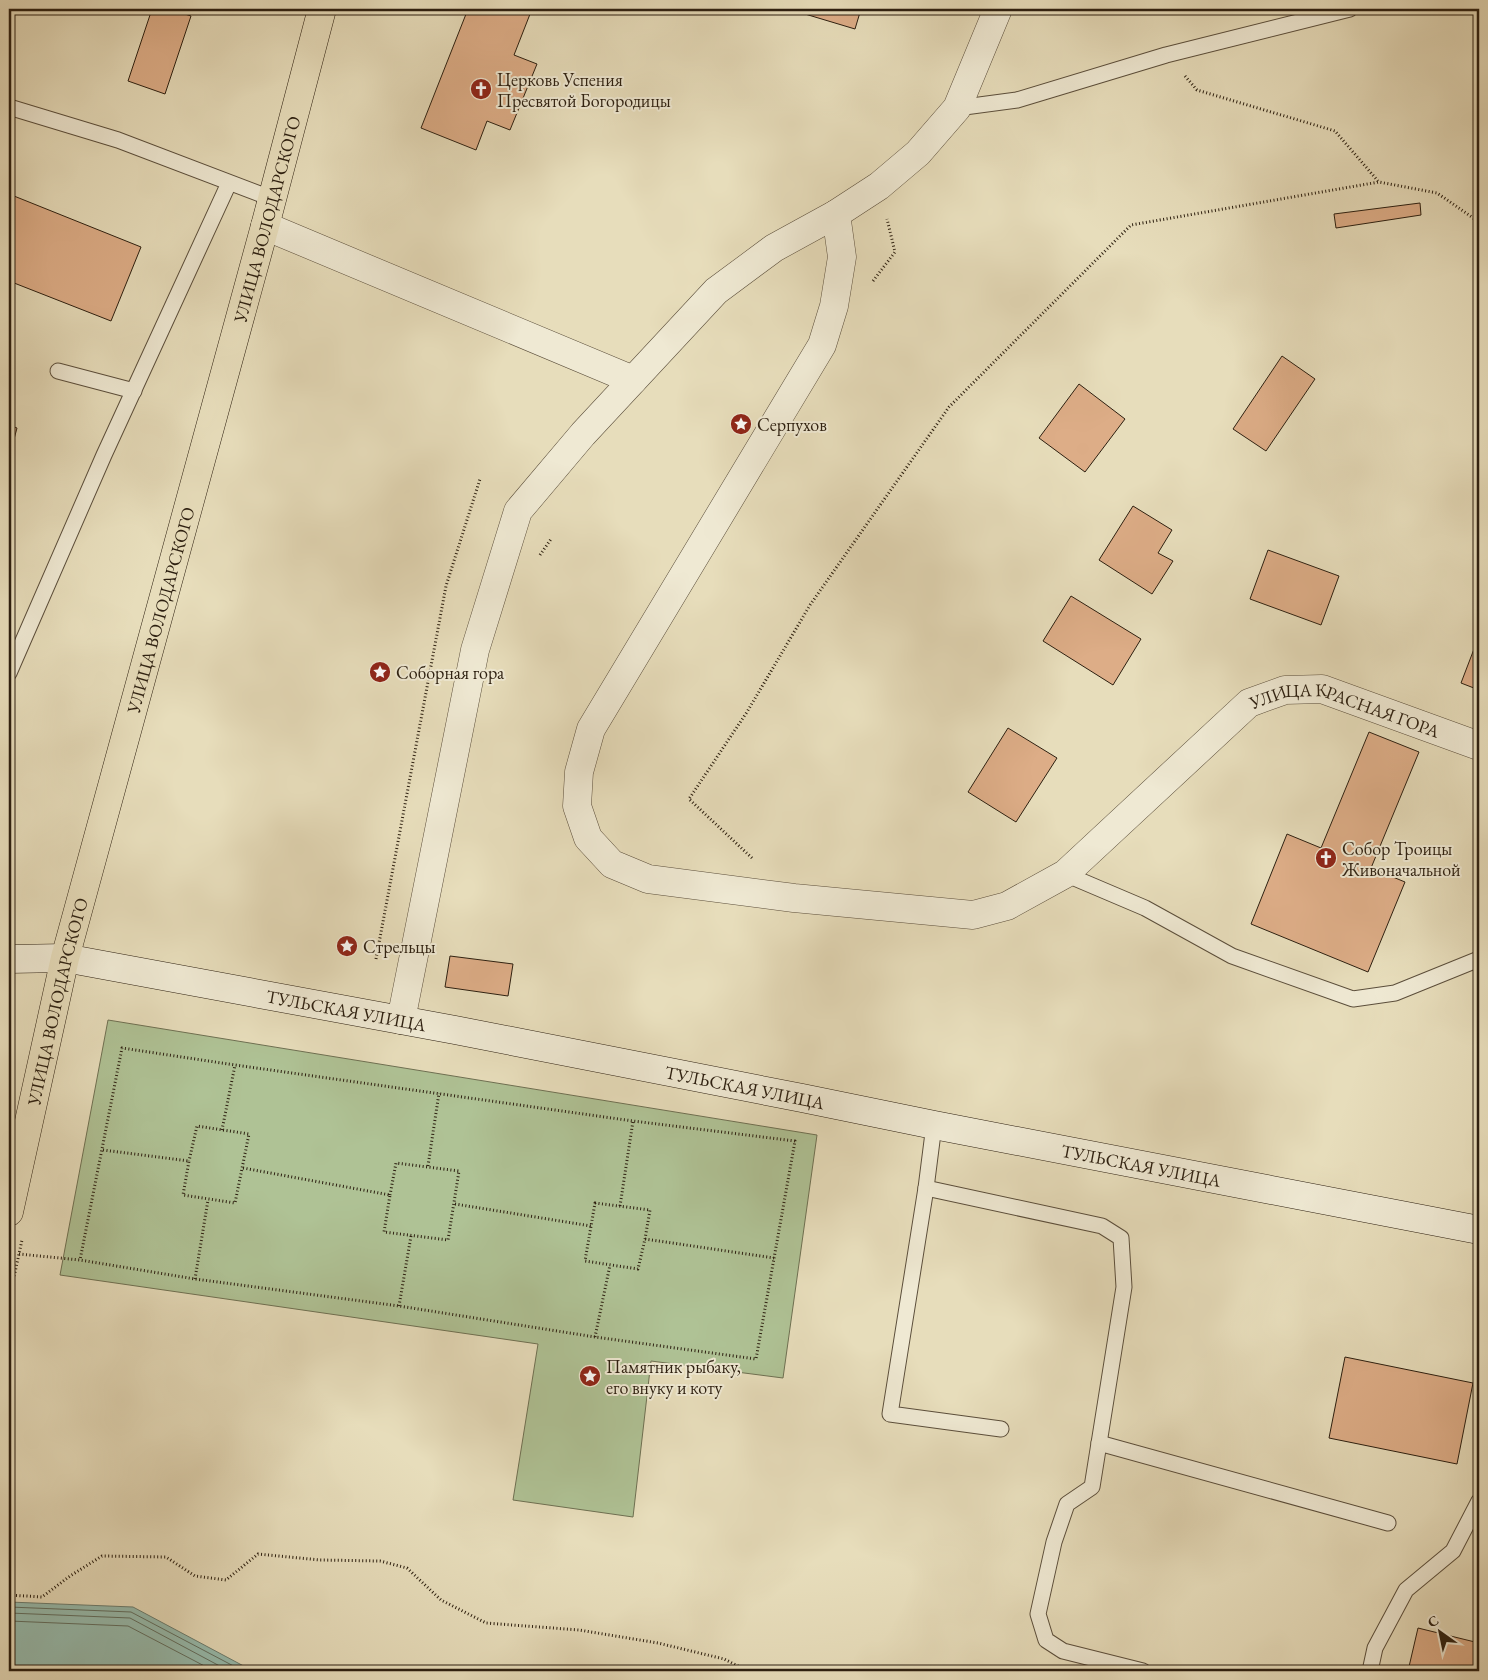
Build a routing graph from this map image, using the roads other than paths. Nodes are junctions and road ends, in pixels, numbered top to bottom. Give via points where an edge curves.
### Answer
1 (322, 9) edge
2 (998, 9) edge
3 (1350, 9) edge
4 (9, 107) edge
5 (957, 108) junction
6 (229, 183) junction
7 (273, 199) junction
8 (836, 214) junction
9 (266, 226) junction
10 (58, 371) dead end
11 (633, 380) junction
12 (134, 391) junction
13 (9, 673) edge
14 (1479, 746) edge
15 (1064, 874) junction
16 (65, 958) junction
17 (9, 959) edge
18 (1479, 959) edge
19 (400, 1020) junction
20 (934, 1125) junction
21 (926, 1188) junction
22 (9, 1212) edge
23 (1479, 1230) edge
24 (1001, 1429) dead end
25 (1099, 1443) junction
26 (1479, 1501) edge
27 (1388, 1523) dead end
28 (1143, 1671) edge
29 (1370, 1671) edge

1 - 7 main road, УЛИЦА ВОЛОДАРСКОГО
2 - 5 street
3 - 5 lane via 1166,55 1017,100
4 - 6 lane via 118,140
5 - 8 street via 918,152 879,186
6 - 7 lane
6 - 12 lane
7 - 9 main road, УЛИЦА ВОЛОДАРСКОГО
8 - 11 street via 774,248 716,291
8 - 15 street, УЛИЦА КРАСНАЯ ГОРА via 842,257 834,306 822,345 592,729 579,772 576,806 588,838 612,864 648,879 794,898 973,915 1007,906
9 - 11 street
9 - 16 main road, УЛИЦА ВОЛОДАРСКОГО
10 - 12 lane
11 - 19 street via 518,511 475,650
12 - 13 lane
14 - 15 street, УЛИЦА КРАСНАЯ ГОРА via 1322,689 1285,690 1249,703
15 - 18 lane via 1145,908 1232,956 1353,999 1395,993
16 - 17 street, ТУЛЬСКАЯ УЛИЦА
16 - 19 street, ТУЛЬСКАЯ УЛИЦА
16 - 22 main road, УЛИЦА ВОЛОДАРСКОГО
19 - 20 street, ТУЛЬСКАЯ УЛИЦА
20 - 21 lane
20 - 23 street, ТУЛЬСКАЯ УЛИЦА
21 - 24 lane via 890,1414
21 - 25 lane via 1102,1226 1121,1238 1124,1287
25 - 27 lane
25 - 28 lane via 1092,1487 1067,1504 1064,1512 1038,1614 1046,1640 1063,1651
26 - 29 lane via 1453,1550 1406,1590 1375,1648

